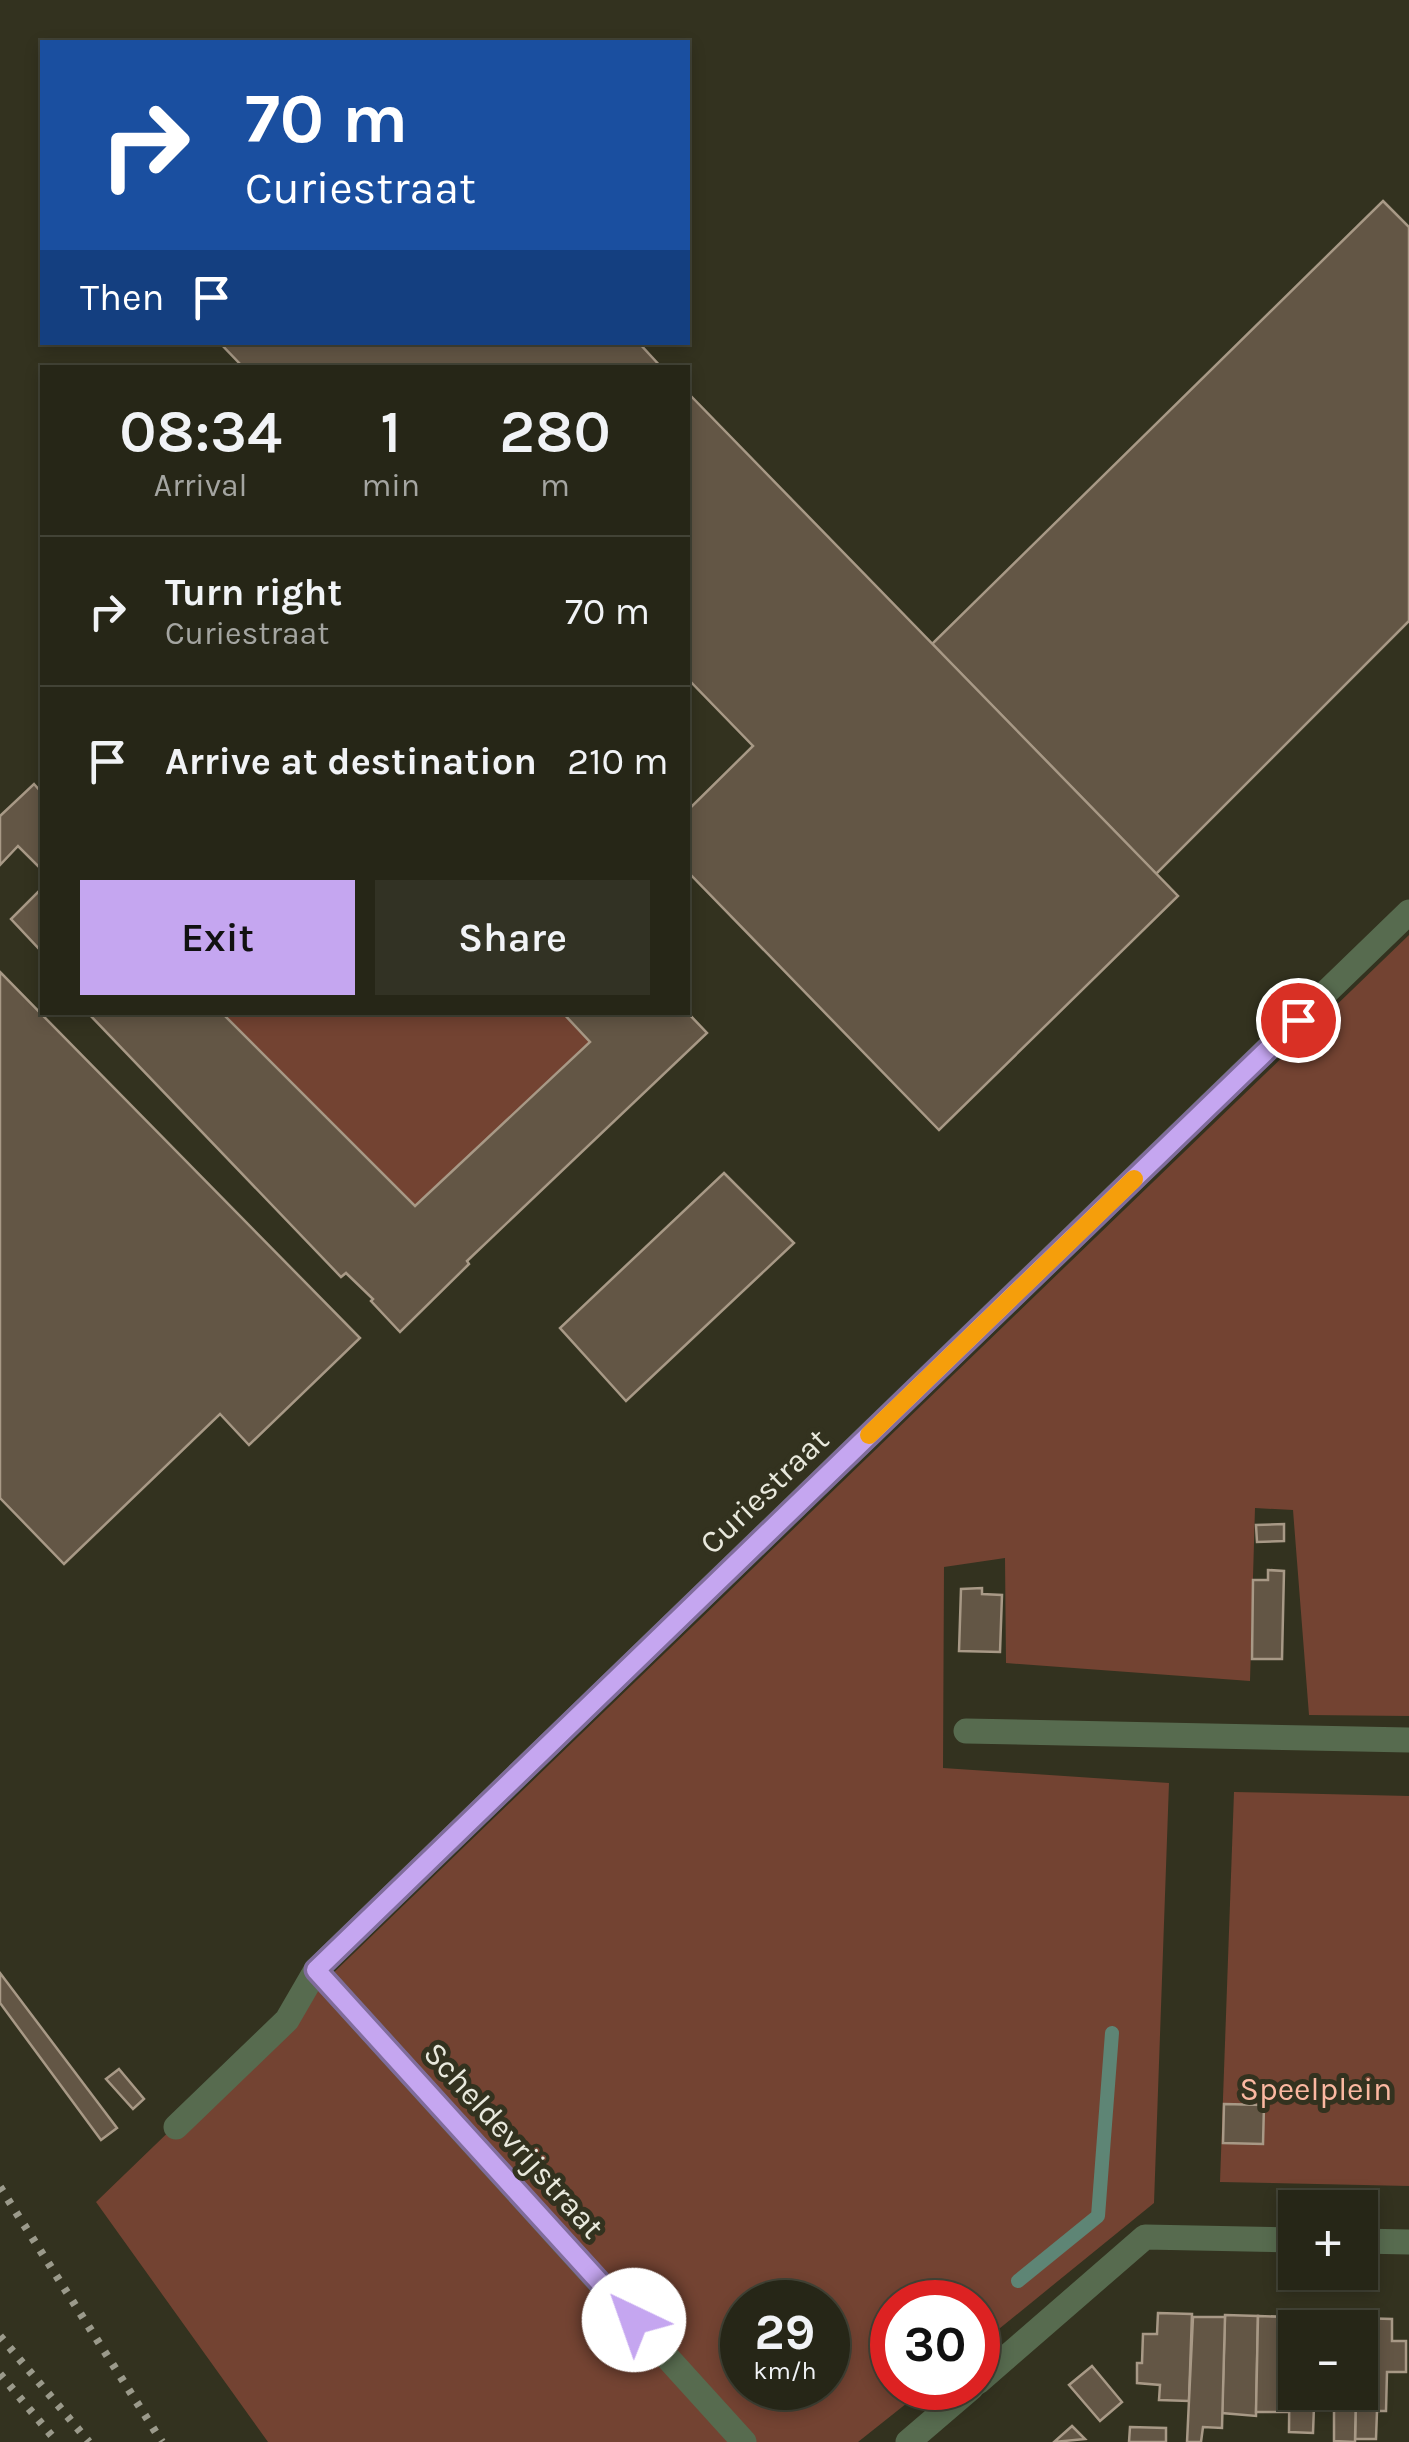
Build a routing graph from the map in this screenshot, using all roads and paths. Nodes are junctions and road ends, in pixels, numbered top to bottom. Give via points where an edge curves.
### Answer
1 (1409, 912) edge
2 (966, 1731) dead end
3 (1409, 1740) edge
4 (316, 1970) junction
5 (176, 2127) dead end
6 (1278, 2240) edge
7 (1378, 2241) edge
8 (1409, 2242) edge
9 (1000, 2363) edge
10 (945, 2410) edge
11 (744, 2442) edge
12 (908, 2442) edge

1 - 4 street, Curiestraat
2 - 3 street
4 - 5 street, Curiestraat via 287,2020
4 - 11 street, Scheldevrijstraat
6 - 9 street via 1144,2236
7 - 8 street
10 - 12 street

